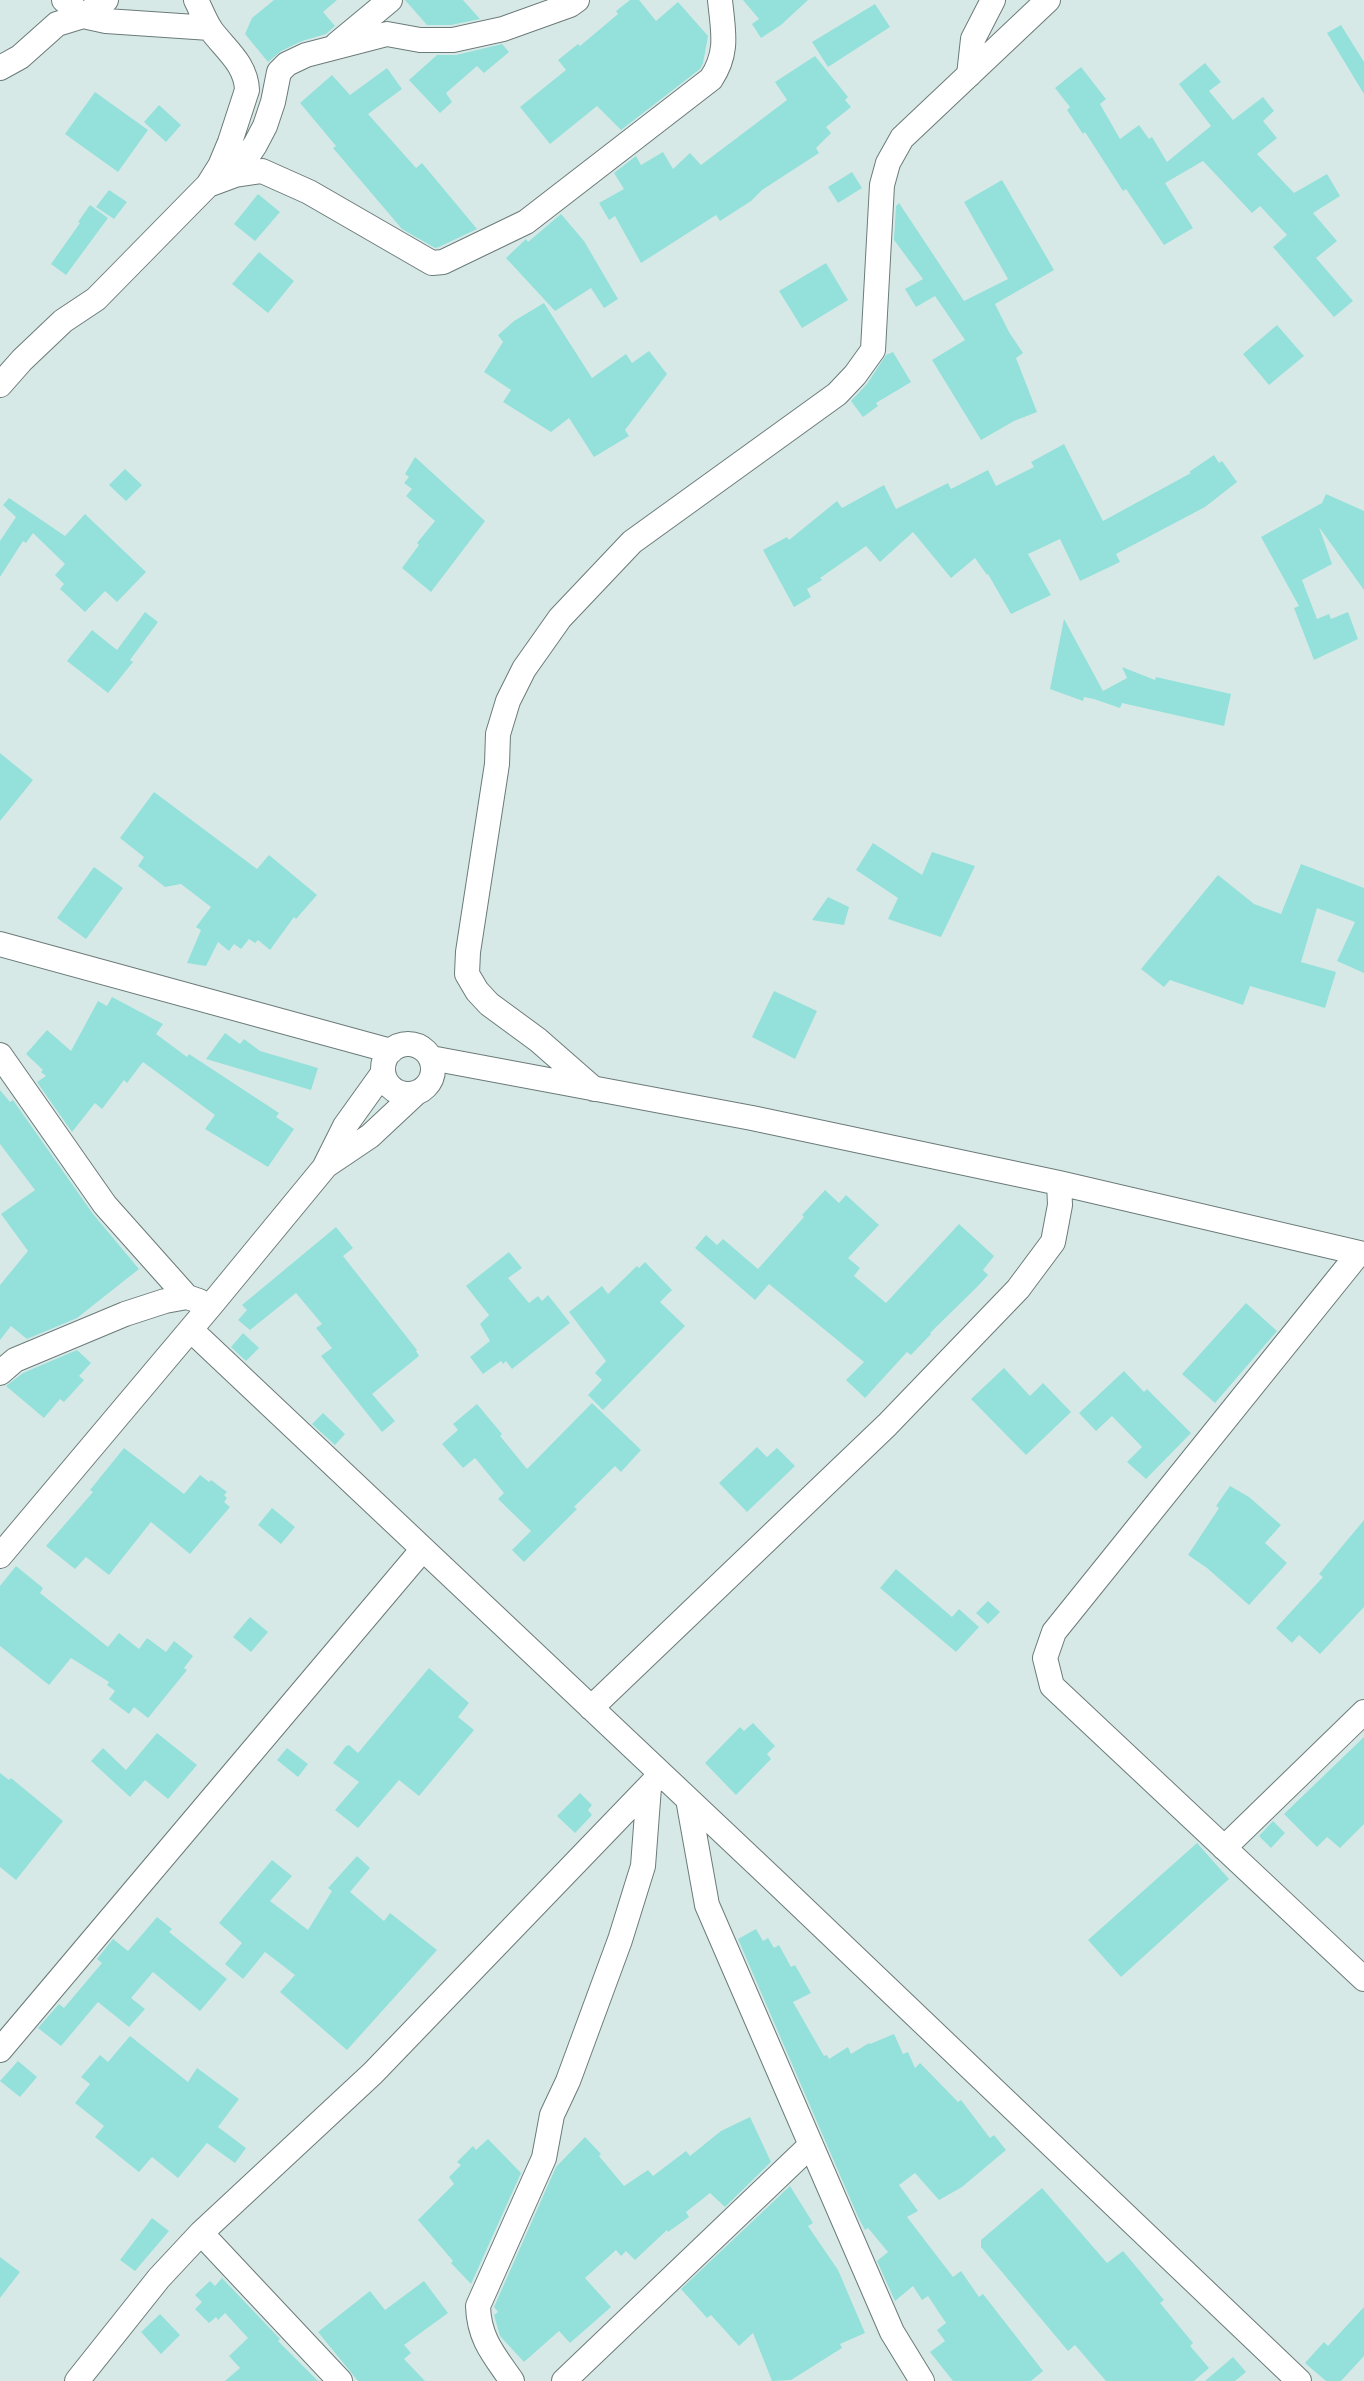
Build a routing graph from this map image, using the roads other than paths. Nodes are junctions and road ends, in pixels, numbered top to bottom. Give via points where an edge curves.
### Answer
1 (64, 0) edge
2 (106, 0) edge
3 (196, 0) edge
4 (390, 0) edge
5 (577, 0) edge
6 (720, 0) edge
7 (993, 0) edge
8 (1048, 0) edge
9 (83, 16) junction
10 (210, 28) junction
11 (334, 46) junction
12 (0, 68) edge
13 (970, 75) junction
14 (235, 175) junction
15 (208, 185) junction
16 (0, 385) edge
17 (0, 944) edge
18 (0, 1055) edge
19 (431, 1058) junction
20 (387, 1062) junction
21 (594, 1089) junction
22 (416, 1093) junction
23 (324, 1168) junction
24 (1059, 1183) junction
25 (1362, 1254) edge
26 (187, 1297) junction
27 (212, 1304) junction
28 (191, 1330) junction
29 (0, 1373) edge
30 (423, 1549) junction
31 (0, 1556) edge
32 (591, 1707) junction
33 (1364, 1712) edge
34 (655, 1781) junction
35 (688, 1799) junction
36 (1224, 1848) junction
37 (1364, 1979) edge
38 (0, 2050) edge
39 (811, 2145) junction
40 (201, 2233) junction
41 (78, 2381) edge
42 (340, 2381) edge
43 (512, 2381) edge
44 (564, 2381) edge
45 (922, 2381) edge
46 (1299, 2381) edge

1 - 9 street
2 - 9 street
3 - 10 street
4 - 11 street
5 - 11 street via 503,29 453,40 387,34
6 - 14 street via 724,48 711,79 526,222 443,262 432,263 309,192 262,171
7 - 13 street via 972,39
8 - 13 street
9 - 10 street
9 - 12 street via 57,24 20,57
10 - 15 street via 238,62 247,90 230,142
11 - 14 street via 306,55 279,72 265,126
13 - 21 street via 902,138 888,163 882,185 873,350 855,375 837,394 632,542 560,618 508,701 498,734 467,974 489,1004
14 - 15 street
15 - 16 street via 96,299 64,321
17 - 20 street
18 - 26 street via 105,1205
19 - 20 street via 413,1044 397,1046
19 - 21 street
19 - 22 street via 433,1075
20 - 22 street via 391,1088
20 - 23 street
21 - 24 street
22 - 23 street via 370,1136
23 - 27 street
24 - 25 street
24 - 32 street via 1053,1241 1018,1289 887,1425
25 - 36 street via 1054,1632 1045,1658 1052,1686
26 - 27 street
26 - 29 street via 125,1314 15,1360
27 - 28 street
28 - 30 street
28 - 31 street
30 - 32 street
30 - 38 street
32 - 34 street
33 - 36 street
34 - 35 street
34 - 40 street via 373,2073
34 - 43 street via 643,1866 620,1940 552,2115 544,2158 478,2306 483,2340
35 - 39 street via 707,1905
35 - 46 street
36 - 37 street
39 - 44 street
39 - 45 street via 892,2332
40 - 41 street via 159,2278
40 - 42 street

